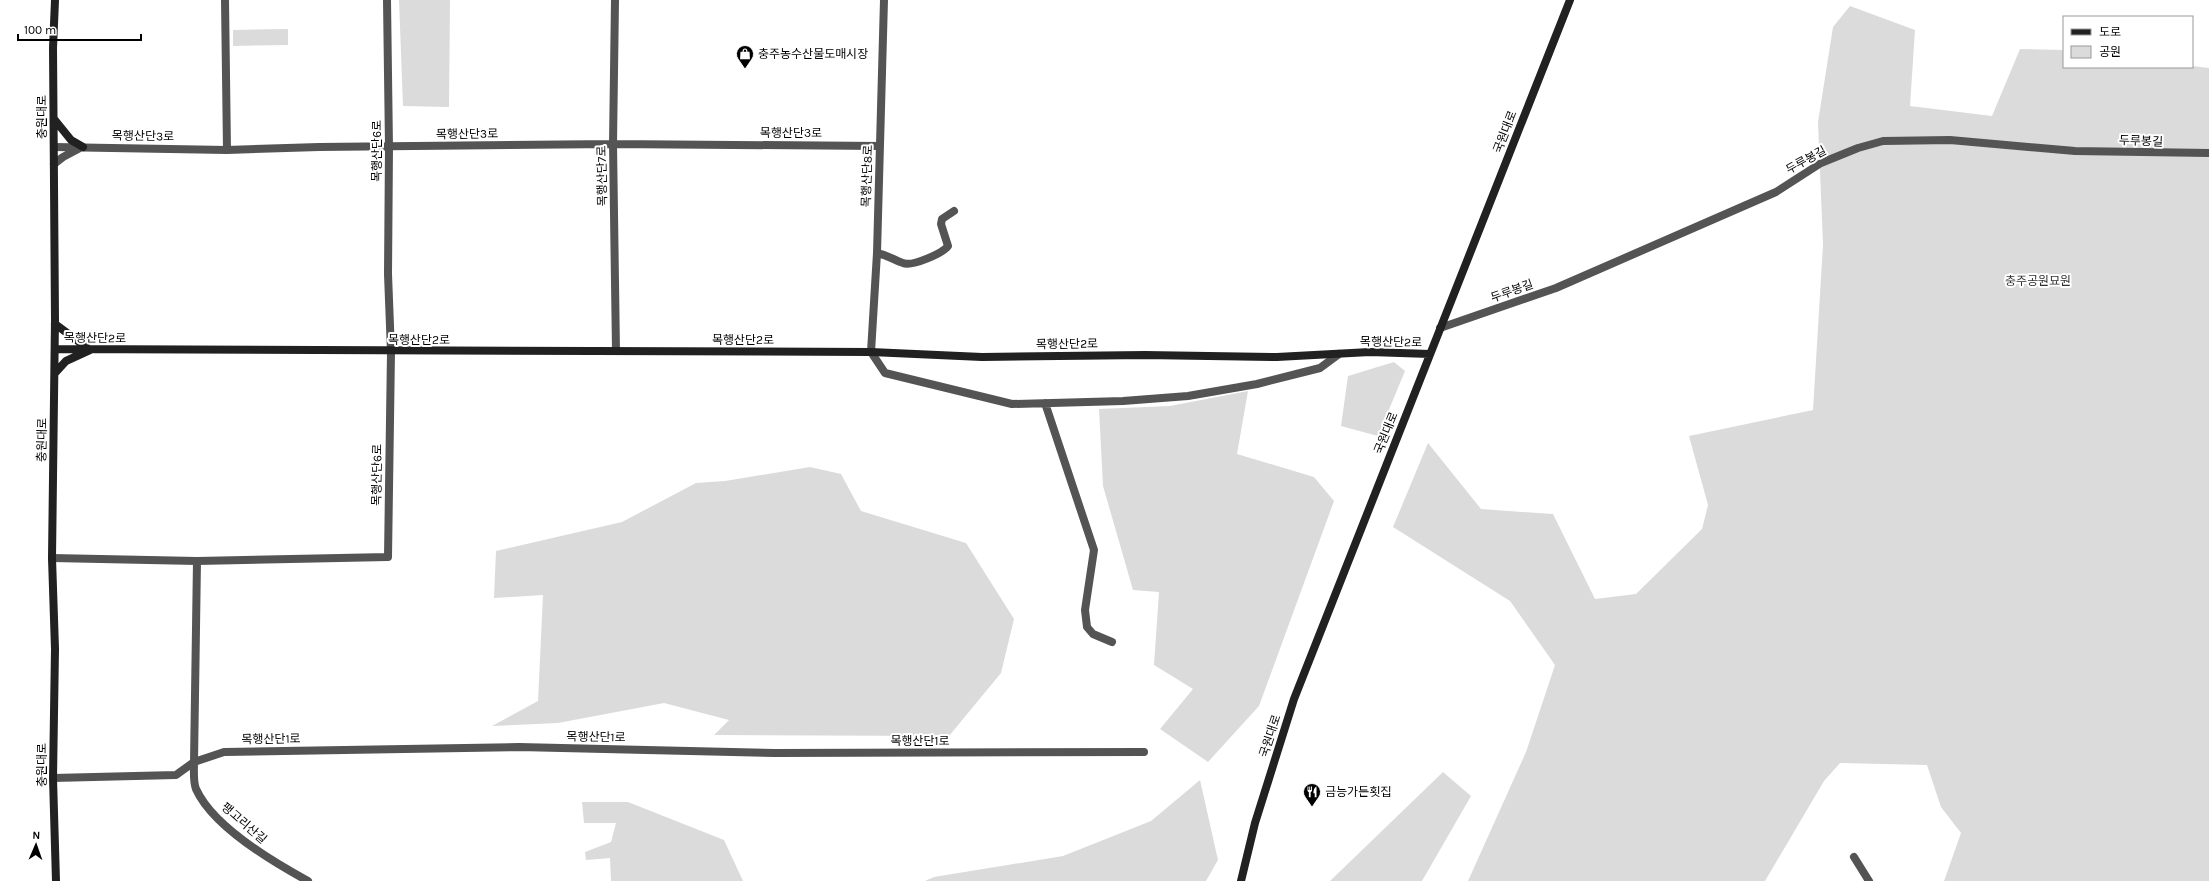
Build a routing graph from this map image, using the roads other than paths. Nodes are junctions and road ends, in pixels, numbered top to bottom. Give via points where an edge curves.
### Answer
1 (55, 0) edge
2 (225, 0) edge
3 (387, 0) edge
4 (615, 0) edge
5 (884, 0) edge
6 (1570, 0) edge
7 (54, 119) junction
8 (613, 144) junction
9 (880, 146) junction
10 (54, 147) junction
11 (84, 147) junction
12 (390, 147) junction
13 (227, 150) junction
14 (2209, 153) edge
15 (54, 164) junction
16 (954, 211) dead end
17 (877, 253) junction
18 (55, 324) junction
19 (1440, 328) junction
20 (55, 349) junction
21 (90, 350) junction
22 (616, 351) junction
23 (391, 352) junction
24 (871, 352) junction
25 (1339, 354) junction
26 (1430, 354) junction
27 (55, 373) junction
28 (1045, 403) junction
29 (52, 558) junction
30 (197, 561) junction
31 (1112, 642) dead end
32 (1144, 752) dead end
33 (194, 762) junction
34 (53, 778) junction
35 (1854, 857) dead end
36 (56, 881) edge
37 (308, 881) edge
38 (1241, 881) edge
39 (1869, 881) edge

1 - 7 street, 충원대로
2 - 13 street
3 - 12 street, 목행산단6로
4 - 8 street, 목행산단7로
5 - 9 street, 목행산단8로
6 - 19 street, 국원대로
7 - 10 street, 충원대로
7 - 11 street via 71,140
8 - 9 street, 목행산단3로
8 - 12 street, 목행산단3로
8 - 22 street, 목행산단7로
9 - 17 street, 목행산단8로
10 - 11 street, 목행산단3로
10 - 15 street, 충원대로
11 - 13 street, 목행산단3로
11 - 15 street via 62,157
12 - 13 street, 목행산단3로
12 - 23 street, 목행산단6로 via 388,274
14 - 19 street, 두루봉길 via 2075,151 1950,140 1883,141 1821,163 1776,192 1556,288
15 - 18 street, 충원대로
16 - 17 street via 942,219 941,224 948,246 944,251 910,264 903,264 890,255
17 - 24 street, 목행산단8로
18 - 20 street, 충원대로
18 - 21 street
19 - 26 street, 국원대로
20 - 21 street, 목행산단2로
20 - 27 street, 충원대로
21 - 23 street, 목행산단2로
21 - 27 street via 66,361
22 - 23 street, 목행산단2로
22 - 24 street, 목행산단2로
23 - 30 street, 목행산단6로 via 388,557
24 - 25 street, 목행산단2로 via 982,357 1277,357
24 - 28 street via 885,373 1012,404
25 - 26 street, 목행산단2로
25 - 28 street via 1320,368 1257,384 1195,394 1123,401
26 - 38 street, 국원대로 via 1294,699 1255,823
27 - 29 street, 충원대로
28 - 31 street via 1094,550 1085,610 1086,627 1092,634
29 - 30 street
29 - 34 street, 충원대로 via 55,649
30 - 33 street
32 - 33 street, 목행산단1로 via 775,753 508,748 224,752
33 - 34 street, 목행산단1로 via 176,775
33 - 37 street, 팽고리산길 via 196,788 205,804 242,840 270,860
34 - 36 street, 충원대로
35 - 39 street

